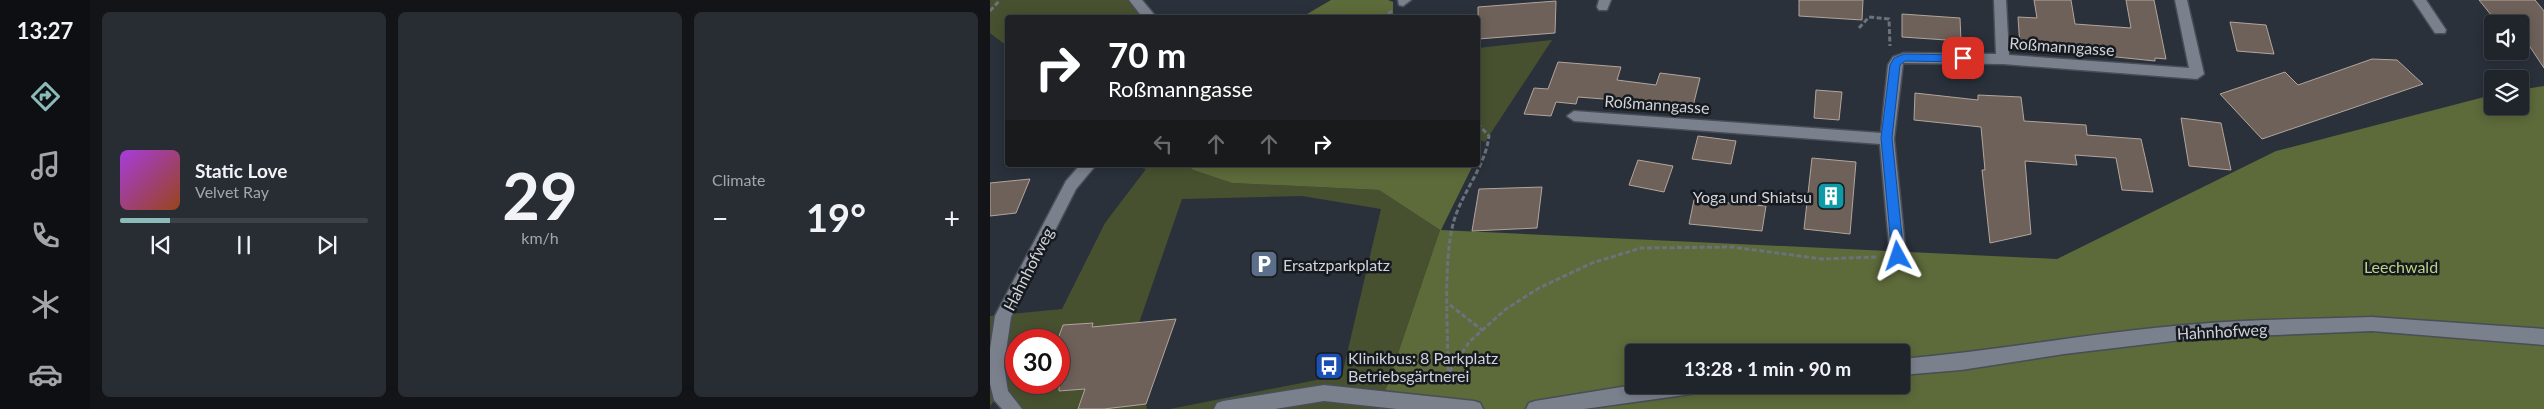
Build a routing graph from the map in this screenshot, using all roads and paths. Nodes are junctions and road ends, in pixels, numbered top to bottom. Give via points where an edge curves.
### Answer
1 (1000, 0) edge
2 (1135, 0) edge
3 (2000, 0) edge
4 (2180, 0) edge
5 (2419, 0) edge
6 (990, 11) edge
7 (1149, 15) edge
8 (1859, 28) dead end
9 (2440, 30) dead end
10 (1890, 50) dead end
11 (2003, 59) junction
12 (1574, 116) dead end
13 (1480, 126) edge
14 (1887, 138) junction
15 (1480, 165) edge
16 (1087, 167) edge
17 (1479, 167) edge
18 (1898, 256) joint
19 (1450, 305) junction
20 (1482, 330) junction
21 (2544, 338) edge
22 (1910, 366) edge
23 (1448, 371) junction
24 (1626, 394) edge
25 (1430, 404) junction
26 (1013, 409) edge
27 (1223, 409) edge
28 (1474, 409) edge
29 (1535, 409) edge

1 - 6 path
2 - 7 street
3 - 11 street
4 - 11 street, Roßmanngasse via 2197,74
5 - 9 street
8 - 10 path via 1869,17 1889,19
11 - 14 street, Roßmanngasse via 1898,60
12 - 14 street, Roßmanngasse
13 - 15 path via 1489,136 1487,153
14 - 18 street, Roßmanngasse
16 - 26 street, Hahnhofweg via 1071,185 1003,316 996,366 1000,394
17 - 19 path via 1453,224 1449,252
18 - 20 path via 1822,259 1732,247 1641,248 1592,263 1538,288
19 - 20 path
19 - 23 path
20 - 23 path via 1470,340
21 - 22 street, Hahnhofweg via 2372,324 2207,331
23 - 25 path
24 - 29 street
25 - 27 street via 1324,393
25 - 28 street

